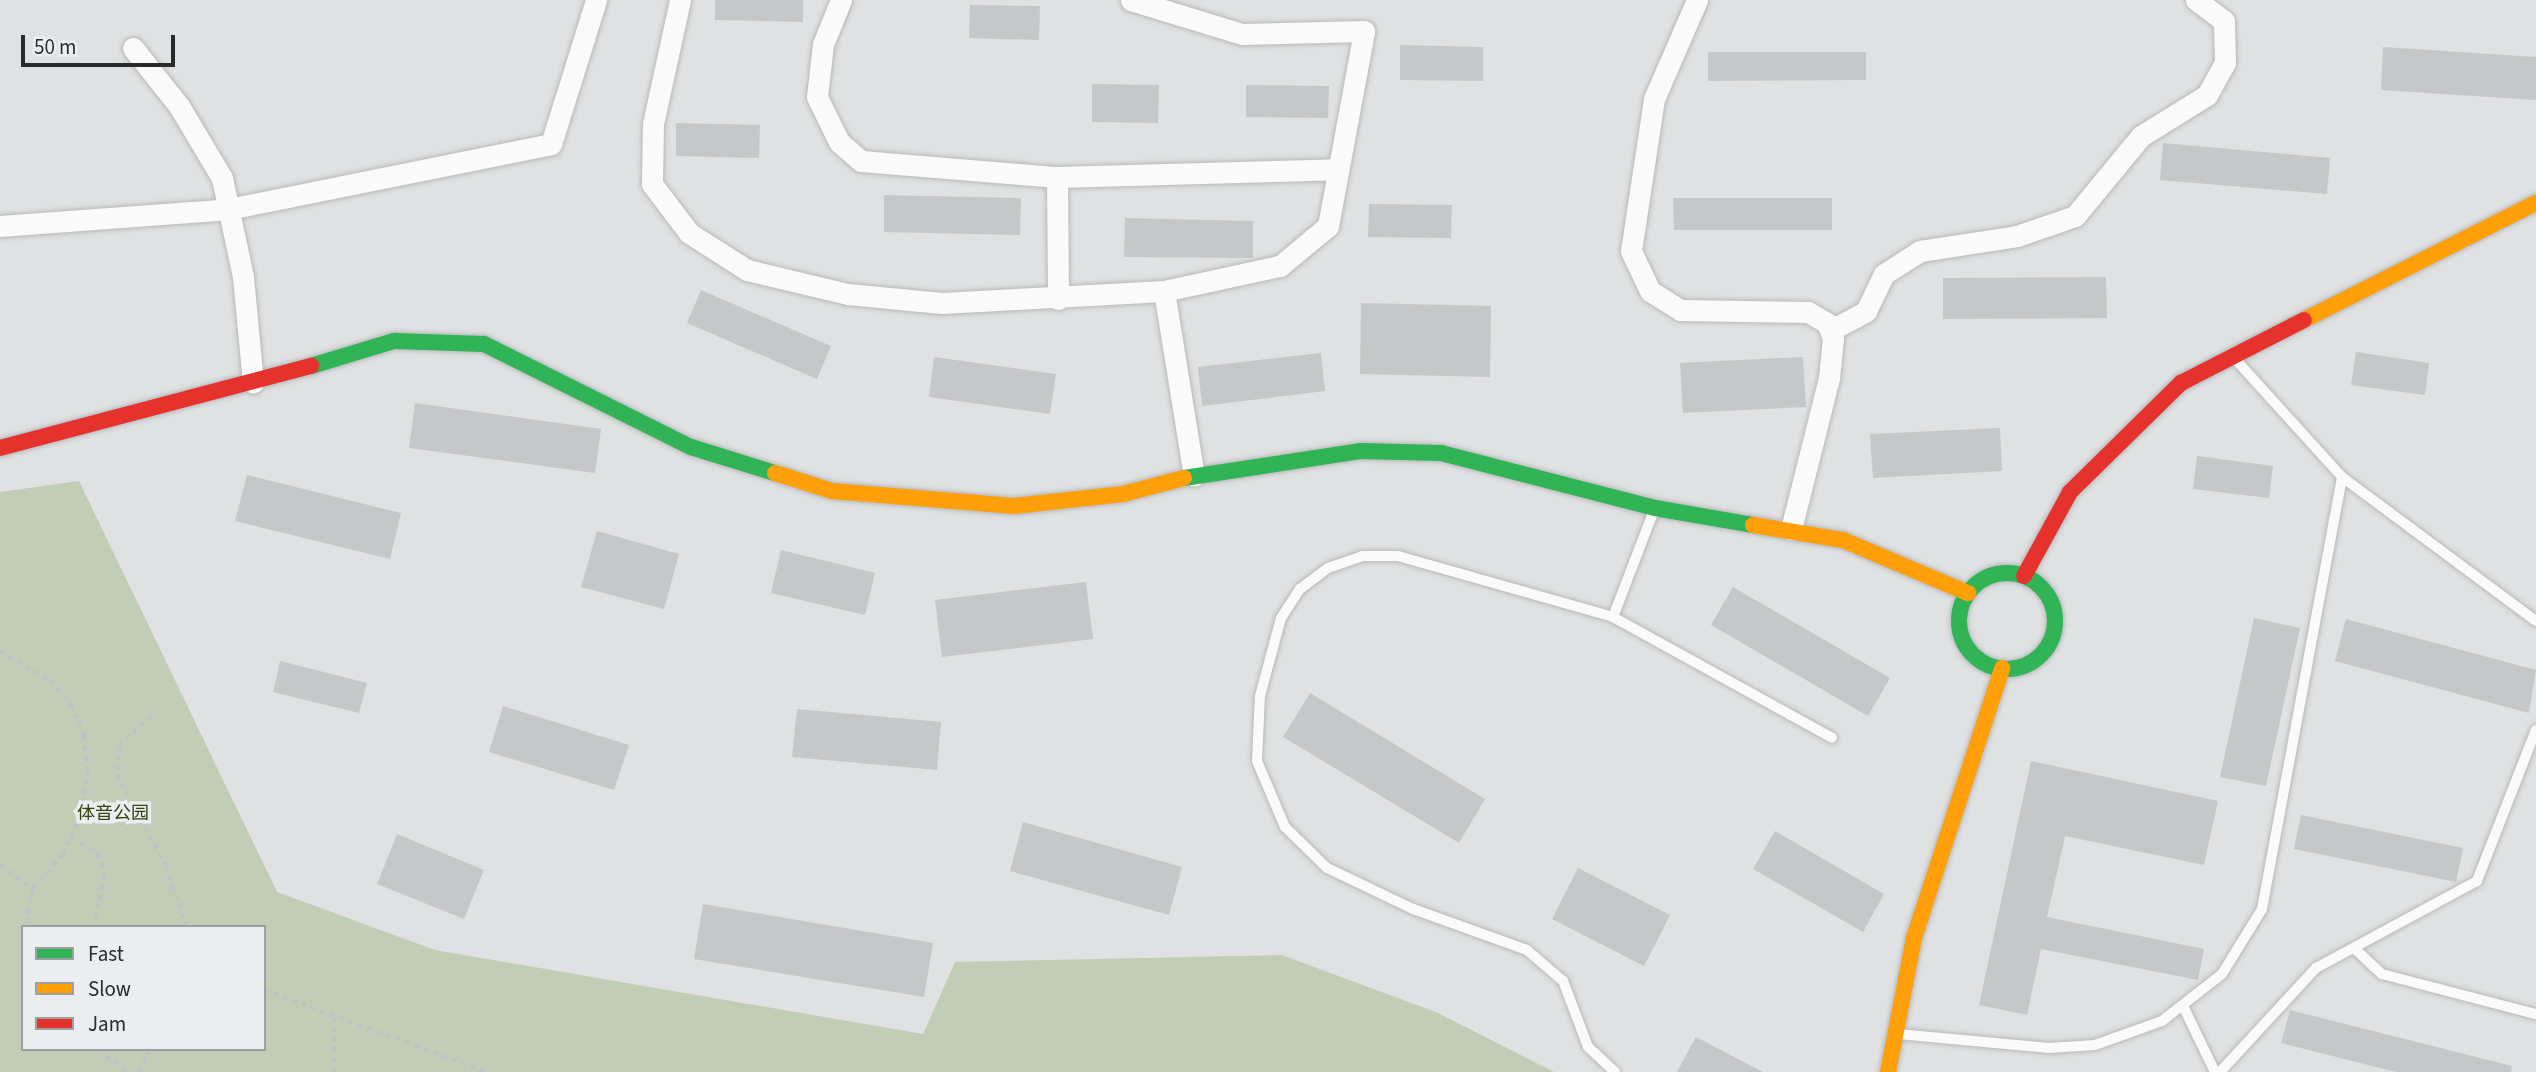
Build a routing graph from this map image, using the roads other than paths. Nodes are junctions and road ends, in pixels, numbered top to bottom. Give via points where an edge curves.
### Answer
1 (596, 0) edge
2 (680, 0) edge
3 (841, 0) edge
4 (1131, 0) edge
5 (1696, 0) edge
6 (2196, 0) edge
7 (133, 48) dead end
8 (1338, 169) junction
9 (1057, 177) junction
10 (2536, 203) edge
11 (229, 209) junction
12 (0, 226) edge
13 (1164, 291) junction
14 (1058, 299) junction
15 (1831, 330) junction
16 (2232, 355) junction
17 (253, 383) junction
18 (0, 448) edge
19 (1194, 476) junction
20 (2342, 477) junction
21 (1655, 508) junction
22 (1791, 528) junction
23 (2024, 576) junction
24 (1968, 593) junction
25 (1613, 617) junction
26 (2536, 621) edge
27 (2002, 668) junction
28 (2536, 730) edge
29 (1832, 738) dead end
30 (2355, 949) junction
31 (2183, 1008) junction
32 (2536, 1014) edge
33 (1892, 1033) junction
34 (1615, 1072) edge
35 (1888, 1072) edge
36 (2218, 1072) edge

1 - 11 street via 551,144
2 - 14 street via 653,124 652,184 689,233 747,270 848,294 942,303
3 - 9 street via 823,44 817,97 839,142 861,161
4 - 8 street via 1242,34 1364,31
5 - 15 street via 1654,99 1631,240 1637,272 1659,299 1680,310 1808,312
6 - 15 street via 2224,22 2225,63 2207,95 2141,136 2075,216 2017,236 1920,251 1884,274 1866,311
7 - 11 street via 194,130 222,178
8 - 9 street
8 - 13 street via 1328,226 1280,265
9 - 14 street
10 - 16 street
11 - 12 street
11 - 17 street
13 - 14 street
13 - 19 street
15 - 22 street via 1829,378
16 - 20 lane
16 - 23 street via 2180,383 2070,492
17 - 18 street
17 - 19 street via 394,341 484,344 691,447 832,491 1014,506 1123,494
19 - 21 street via 1360,451 1441,453
20 - 26 lane
20 - 31 lane via 2262,909 2230,964
21 - 22 street
21 - 25 lane
22 - 24 street via 1843,540
23 - 24 street via 1987,577
23 - 27 street via 2050,601 2052,638 2037,658
24 - 27 street via 1959,616 1963,640 1979,660
25 - 29 lane
25 - 34 lane via 1398,556 1344,561 1313,578 1281,618 1260,696 1257,761 1285,827 1327,868 1413,909 1527,950 1563,981 1588,1047
27 - 33 street via 1914,938
28 - 30 lane via 2477,881
30 - 32 lane via 2382,974
30 - 36 lane via 2316,968
31 - 33 lane via 2139,1032 2072,1048
31 - 36 lane
33 - 35 street

